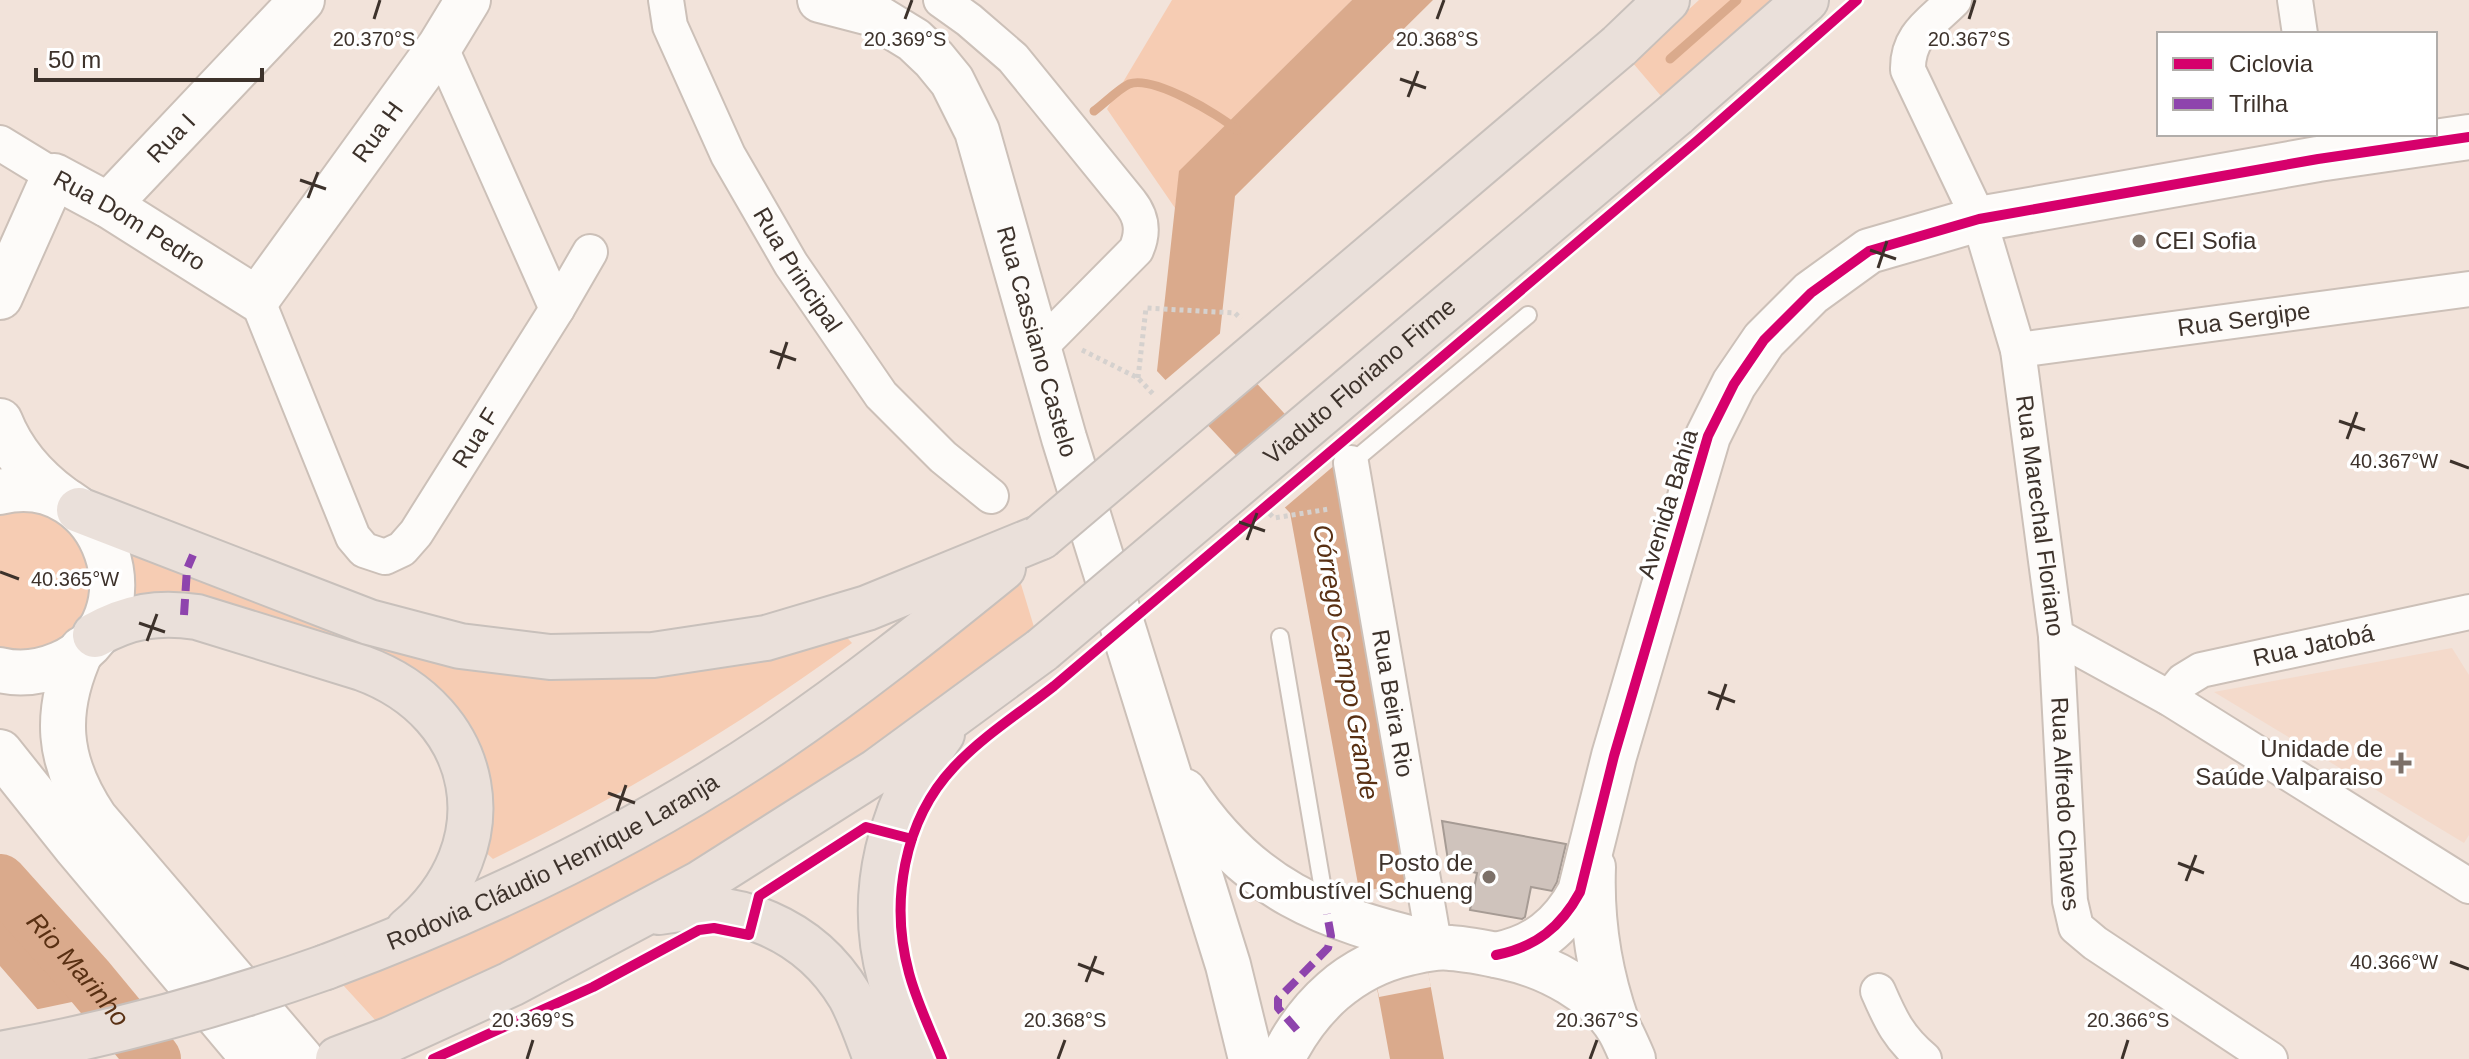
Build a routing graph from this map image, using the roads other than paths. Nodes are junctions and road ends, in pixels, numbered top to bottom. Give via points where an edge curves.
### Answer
1 (302, 0) edge
2 (468, 0) edge
3 (666, 0) edge
4 (820, 0) edge
5 (941, 0) edge
6 (1667, 0) edge
7 (1806, 0) edge
8 (1954, 0) edge
9 (2295, 0) edge
10 (2300, 32) edge
11 (440, 46) junction
12 (2469, 137) edge
13 (0, 143) edge
14 (2316, 147) edge
15 (54, 176) junction
16 (108, 205) junction
17 (1979, 219) junction
18 (590, 252) dead end
19 (2469, 289) edge
20 (0, 297) edge
21 (257, 299) junction
22 (557, 309) junction
23 (1528, 315) dead end
24 (1038, 349) junction
25 (2018, 350) junction
26 (0, 421) edge
27 (1351, 463) joint
28 (0, 492) edge
29 (991, 496) dead end
30 (71, 504) junction
31 (1021, 549) junction
32 (2469, 612) edge
33 (2056, 636) junction
34 (1280, 637) dead end
35 (88, 642) junction
36 (0, 670) edge
37 (991, 687) junction
38 (2169, 698) junction
39 (0, 752) edge
40 (1164, 756) junction
41 (1600, 818) junction
42 (2469, 886) edge
43 (637, 918) junction
44 (1355, 935) junction
45 (390, 943) junction
46 (1432, 945) junction
47 (1496, 955) junction
48 (1878, 991) dead end
49 (1626, 1044) edge
50 (0, 1054) edge
51 (254, 1059) edge
52 (301, 1059) edge
53 (338, 1059) edge
54 (876, 1059) edge
55 (920, 1059) edge
56 (1251, 1059) edge
57 (1282, 1059) edge
58 (1924, 1059) edge
59 (2270, 1059) edge

1 - 16 main road, Rua I
2 - 11 main road, Rua H
3 - 29 street, Rua Principal via 670,26 728,155 791,264 889,405
4 - 24 main road, Rua Cassiano Castelo via 893,25 952,81 977,131
5 - 24 street via 1013,58 1140,220 1136,250
6 - 31 main road, bridge
7 - 37 main road, Viaduto Floriano Firme, bridge via 1042,650
8 - 17 street, Rua Marechal Floriano via 1913,39 1908,70
9 - 10 street
11 - 21 main road, Rua H
11 - 22 street
12 - 14 main road, Avenida Bahia
13 - 15 street, Rua Dom Pedro
14 - 17 main road, Avenida Bahia
15 - 16 main road, Rua Dom Pedro
15 - 20 main road
16 - 21 main road, Rua Dom Pedro
17 - 25 street, Rua Marechal Floriano
17 - 41 main road, Avenida Bahia via 1869,251 1811,293 1764,340 1734,384 1708,436 1688,500
18 - 22 street, Rua F
19 - 25 street, Rua Sergipe
21 - 22 street, Rua F via 353,537 364,550 385,557 402,549 416,533
23 - 27 lane
24 - 40 main road, Rua Cassiano Castelo
25 - 33 street, Rua Marechal Floriano
26 - 30 main road via 27,466
27 - 46 street, Rua Beira Rio
28 - 30 main road via 44,492
30 - 31 main road via 369,622 460,646 550,657 653,655 766,638 867,608
30 - 35 main road via 93,524 111,559 111,598
31 - 45 main road, Rodovia Cláudio Henrique Laranja via 863,679 717,779 539,878
32 - 38 street, Rua Jatobá via 2201,670
33 - 38 street, Rua Marechal Floriano
33 - 59 street, Rua Alfredo Chaves via 2070,901 2076,927
34 - 44 lane
35 - 36 main road via 48,669
35 - 45 main road via 132,617 197,617 381,675 431,710 464,765 471,828 445,889 411,928
35 - 52 main road via 68,686 62,724 64,750 81,797
37 - 43 main road via 807,817
37 - 55 main road via 950,726 922,763 906,793 885,858 883,949
38 - 42 street, Rua Marechal Floriano
39 - 51 main road
40 - 44 main road, Rua Cassiano Castelo via 1194,805 1231,849 1277,886
40 - 56 main road, Rua Cassiano Castelo
41 - 47 main road, Avenida Bahia via 1570,910 1543,937
41 - 49 main road, Avenida Bahia via 1594,855 1594,931
43 - 53 main road via 511,984
43 - 54 main road via 710,908 780,928 837,977
44 - 46 main road, Rua Cassiano Castelo
44 - 57 main road via 1347,979 1307,1016
45 - 50 main road, Rodovia Cláudio Henrique Laranja, bridge via 260,990 125,1029
46 - 47 main road, Rua Cassiano Castelo
47 - 49 main road, Rua Cassiano Castelo via 1537,967 1580,990
48 - 58 street via 1905,1043

